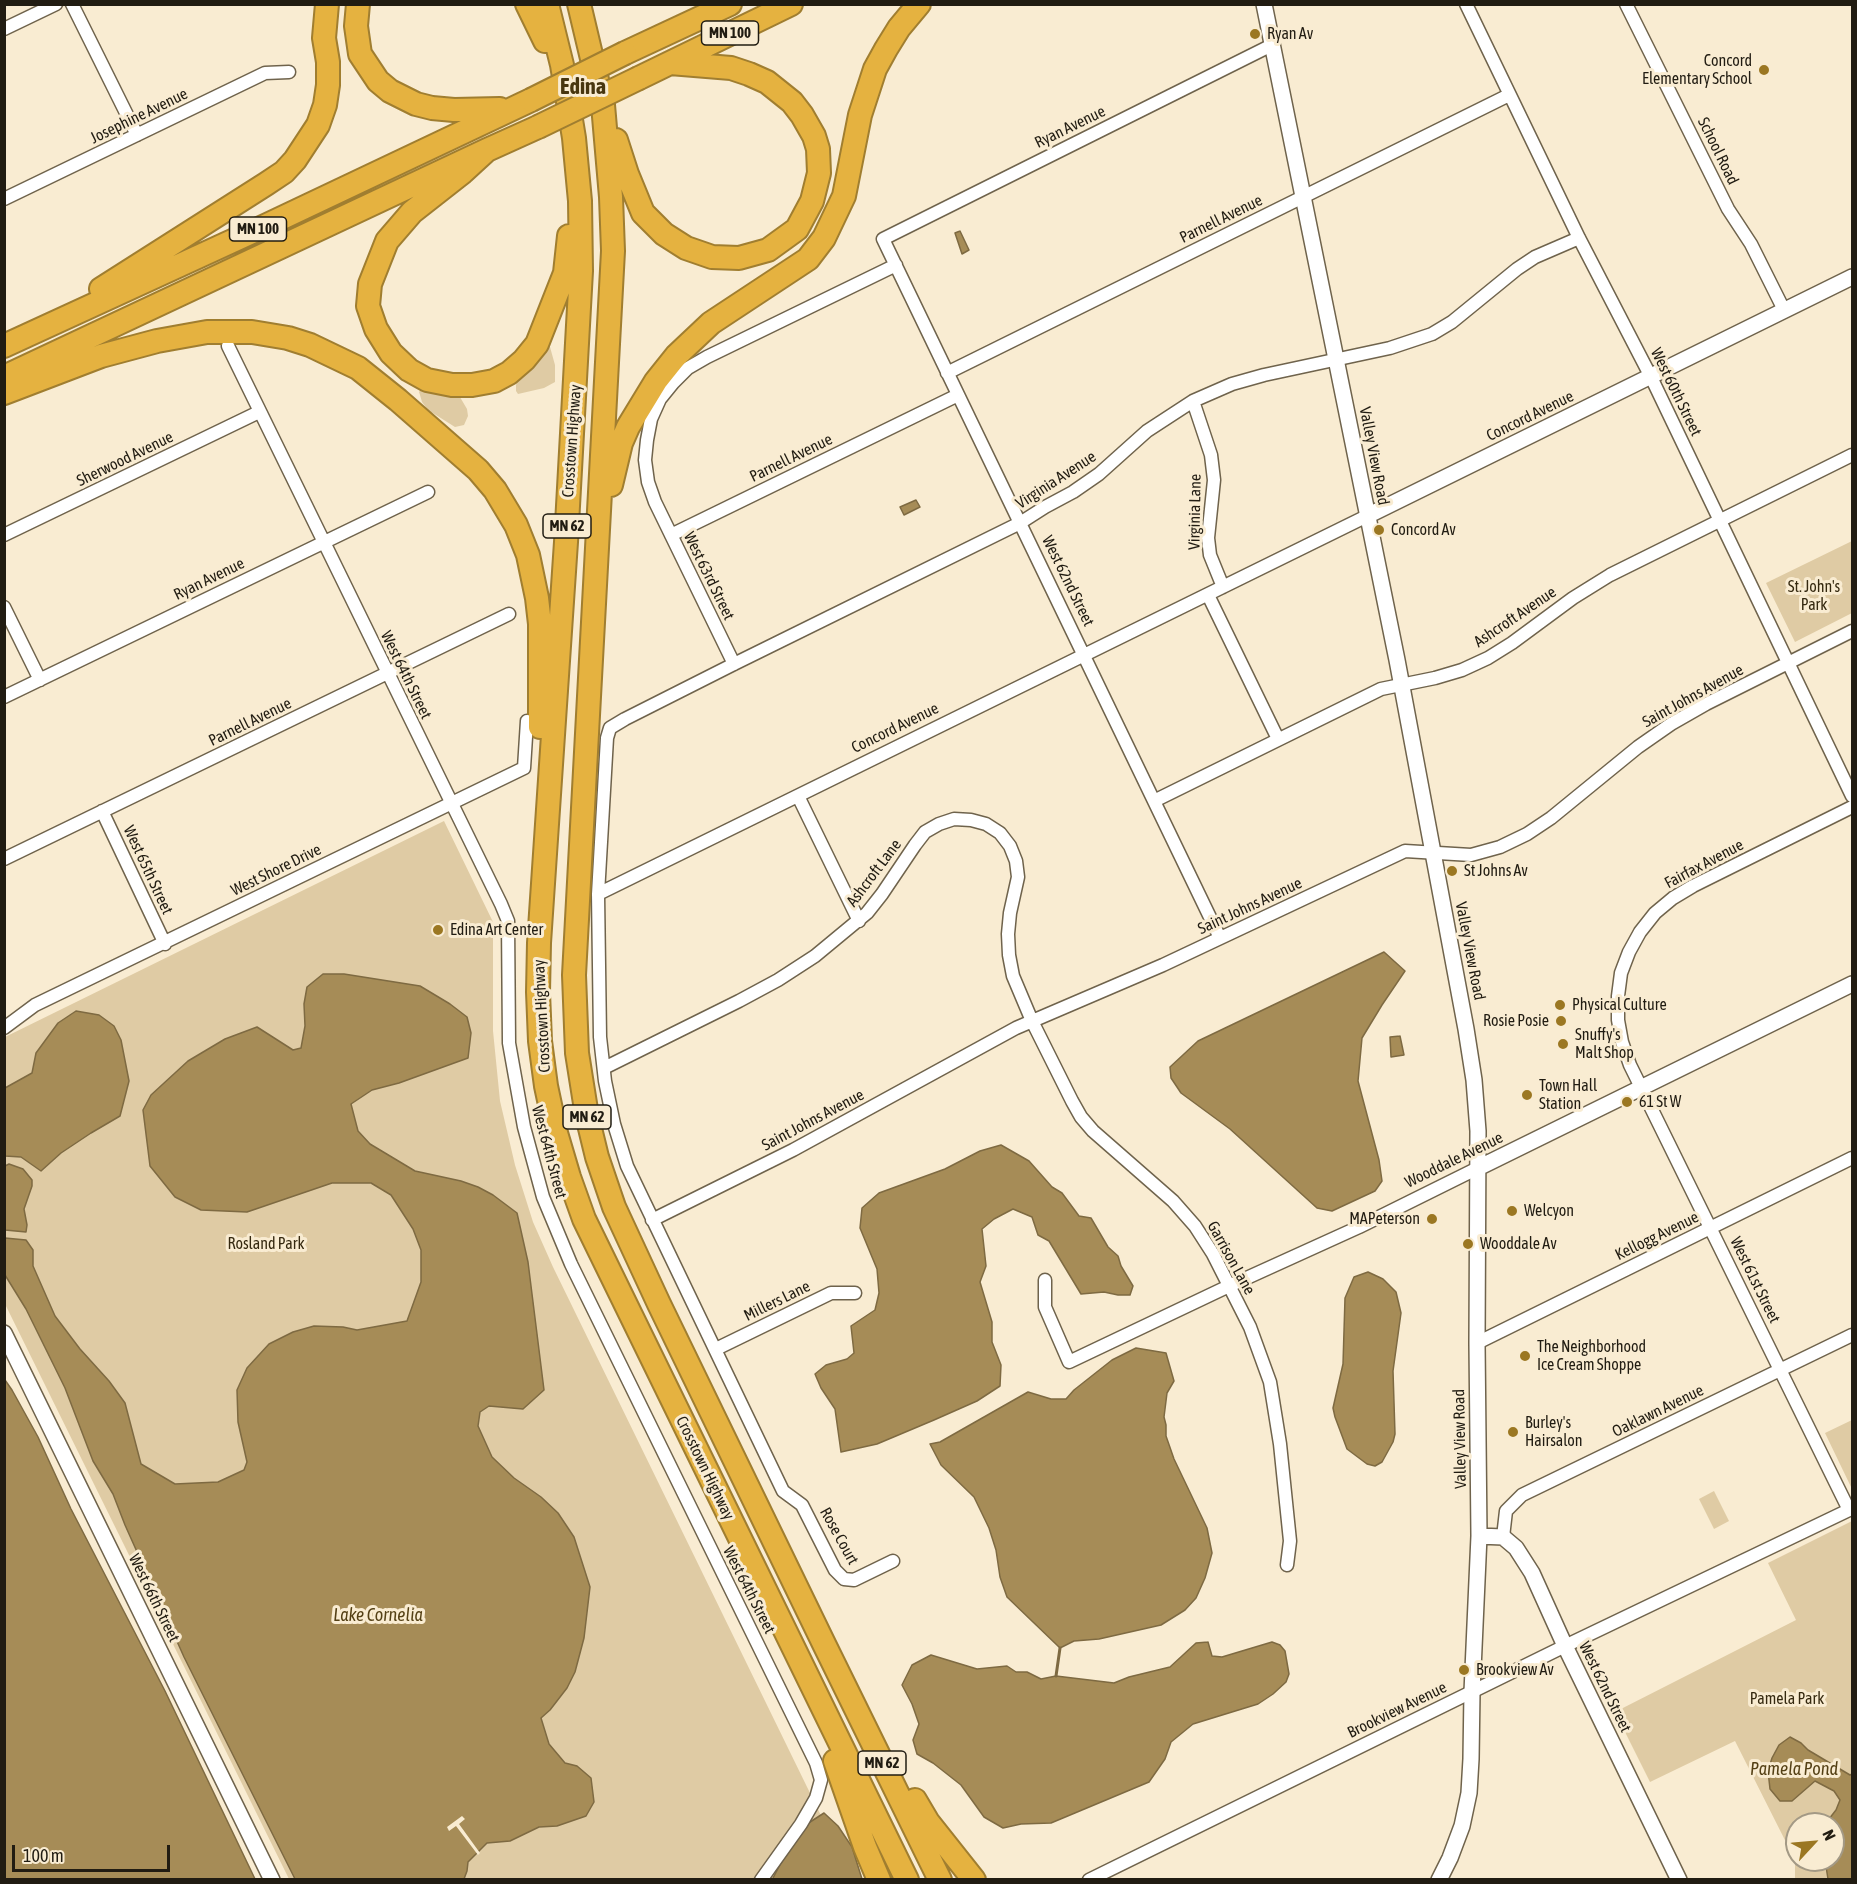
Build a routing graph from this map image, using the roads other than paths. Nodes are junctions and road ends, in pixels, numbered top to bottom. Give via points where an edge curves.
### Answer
1 (56, 4) edge
2 (72, 4) edge
3 (327, 4) edge
4 (358, 4) edge
5 (527, 4) edge
6 (547, 4) edge
7 (580, 4) edge
8 (697, 4) edge
9 (730, 4) edge
10 (791, 4) edge
11 (919, 4) edge
12 (1264, 4) edge
13 (1466, 4) edge
14 (1626, 4) edge
15 (4, 29) edge
16 (1272, 45) junction
17 (625, 53) junction
18 (670, 63) junction
19 (290, 72) dead end
20 (1509, 95) junction
21 (568, 100) junction
22 (521, 104) junction
23 (603, 105) junction
24 (137, 135) junction
25 (487, 150) junction
26 (577, 160) junction
27 (1303, 197) junction
28 (4, 199) edge
29 (1579, 238) junction
30 (883, 239) joint
31 (896, 266) junction
32 (1852, 277) edge
33 (1784, 310) junction
34 (63, 320) junction
35 (4, 346) edge
36 (228, 346) dead end
37 (1336, 360) junction
38 (947, 373) junction
39 (4, 377) edge
40 (1651, 377) junction
41 (4, 393) edge
42 (958, 395) junction
43 (1193, 401) junction
44 (260, 412) junction
45 (1852, 455) edge
46 (428, 492) dead end
47 (1368, 516) junction
48 (1719, 520) junction
49 (1020, 523) junction
50 (4, 535) edge
51 (671, 535) junction
52 (598, 538) junction
53 (323, 543) junction
54 (1223, 587) junction
55 (1208, 595) junction
56 (4, 607) edge
57 (509, 614) dead end
58 (1852, 631) edge
59 (1084, 655) junction
60 (1788, 663) junction
61 (734, 664) junction
62 (386, 674) junction
63 (40, 680) junction
64 (1402, 685) junction
65 (4, 697) edge
66 (527, 721) dead end
67 (1278, 739) junction
68 (798, 796) junction
69 (1852, 796) edge
70 (1154, 801) junction
71 (451, 802) junction
72 (1852, 807) edge
73 (102, 812) junction
74 (1433, 853) junction
75 (4, 859) edge
76 (543, 893) junction
77 (598, 894) junction
78 (859, 921) junction
79 (1220, 938) junction
80 (165, 944) junction
81 (1852, 984) edge
82 (1032, 1021) junction
83 (4, 1028) edge
84 (1630, 1065) joint
85 (604, 1068) junction
86 (1642, 1087) junction
87 (1852, 1158) edge
88 (1478, 1168) junction
89 (652, 1220) junction
90 (1711, 1228) junction
91 (1046, 1280) dead end
92 (1229, 1286) junction
93 (855, 1293) dead end
94 (4, 1333) edge
95 (1852, 1335) edge
96 (1477, 1343) junction
97 (716, 1349) junction
98 (1780, 1370) junction
99 (1849, 1510) joint
100 (1479, 1536) junction
101 (1503, 1536) junction
102 (893, 1561) dead end
103 (1287, 1564) dead end
104 (825, 1646) junction
105 (1564, 1646) junction
106 (797, 1655) junction
107 (1472, 1692) junction
108 (272, 1880) edge
109 (761, 1880) edge
110 (879, 1880) edge
111 (907, 1880) edge
112 (940, 1880) edge
113 (974, 1880) edge
114 (1089, 1880) edge
115 (1439, 1880) edge
116 (1678, 1880) edge

1 - 15 street
2 - 24 street
3 - 34 highway via 325,105 318,125 296,160 221,214 86,298
4 - 22 highway via 360,54 390,92 432,108
5 - 21 highway
6 - 21 highway, Crosstown Highway / MN 62
7 - 23 highway, Crosstown Highway / MN 62
8 - 17 highway via 658,25
9 - 17 highway, MN 100
10 - 18 highway, MN 100
11 - 52 highway via 899,28 875,69 860,115 844,196 825,238 808,259 702,331 656,381 621,442
12 - 16 street, Valley View Road
13 - 20 street, West 60th Street
14 - 33 street, School Road via 1728,209 1751,244
16 - 27 street, Valley View Road
16 - 30 street, Ryan Avenue
17 - 22 highway, MN 100, bridge
18 - 23 highway via 731,68 761,79 792,102 810,128 819,157 815,194 797,229 775,245 758,254 722,258 694,251 664,234 644,213
18 - 25 highway, MN 100, bridge
19 - 24 street, Josephine Avenue via 265,73
20 - 27 street, Parnell Avenue
20 - 29 street, West 60th Street
21 - 26 highway, Crosstown Highway / MN 62
22 - 34 highway, MN 100
23 - 52 highway, Crosstown Highway / MN 62 via 613,251
24 - 28 street, Josephine Avenue
25 - 26 highway via 412,212 387,241 370,284 368,306 390,353 427,380 452,386 494,381 509,373 537,344 565,273
25 - 39 highway, MN 100
26 - 76 highway, Crosstown Highway / MN 62 via 580,309
27 - 37 street, Valley View Road
27 - 38 street, Parnell Avenue
29 - 37 street, Virginia Avenue via 1535,257 1432,334
29 - 40 street, West 60th Street
30 - 31 street, West 62nd Street
31 - 38 street, West 62nd Street
31 - 51 street, West 63rd Street via 707,357 673,383 651,419 645,460 648,482
32 - 33 street, Concord Avenue
33 - 40 street, Concord Avenue
34 - 35 highway, MN 100
36 - 44 street, West 64th Street
37 - 43 street, Virginia Avenue via 1232,384
37 - 47 street, Valley View Road
38 - 42 street, West 62nd Street
40 - 47 street, Concord Avenue
40 - 48 street, West 60th Street
41 - 76 highway via 138,346 207,332 252,332 310,345 358,368 478,470 495,490 523,539 537,598
42 - 49 street, West 62nd Street
42 - 51 street, Parnell Avenue
43 - 49 street, Virginia Avenue via 1147,431 1099,474
43 - 54 street, Virginia Lane via 1211,456 1214,480 1208,538 1210,555
44 - 50 street, Sherwood Avenue
44 - 53 street, West 64th Street
45 - 48 street, Ashcroft Avenue
46 - 53 street, Ryan Avenue
47 - 54 street, Concord Avenue
47 - 64 street, Valley View Road
48 - 60 street, West 60th Street
48 - 64 street, Ashcroft Avenue via 1610,575 1488,658 1435,678
49 - 59 street, West 62nd Street
49 - 61 street, Virginia Avenue
51 - 61 street, West 63rd Street
52 - 104 highway, Crosstown Highway / MN 62 via 574,975 577,1053 587,1116 614,1207
53 - 62 street, West 64th Street
53 - 63 street, Ryan Avenue
54 - 55 street, Concord Avenue
55 - 59 street, Concord Avenue
55 - 67 street
56 - 63 street
57 - 62 street, Parnell Avenue
58 - 60 street, Saint Johns Avenue
59 - 68 street, Concord Avenue
59 - 70 street, West 62nd Street
60 - 69 street, West 60th Street
60 - 74 street, Saint Johns Avenue via 1671,724 1527,834 1471,855
61 - 77 street, Virginia Avenue via 610,728
62 - 71 street, West 64th Street
62 - 73 street, Parnell Avenue
63 - 65 street, Ryan Avenue
64 - 67 street, Ashcroft Avenue via 1381,689
64 - 74 street, Valley View Road
66 - 71 street, West Shore Drive via 524,768
67 - 70 street, Ashcroft Avenue
68 - 77 street, Concord Avenue
68 - 78 street
70 - 79 street, West 62nd Street
71 - 80 street, West Shore Drive
71 - 109 street, West 64th Street via 508,921 509,1043 524,1126 543,1197 571,1264 816,1762 821,1780 816,1798
72 - 84 street, Fairfax Avenue via 1693,886 1655,913 1640,932 1621,973 1618,1020
73 - 75 street, Parnell Avenue
73 - 80 street, West 65th Street
74 - 79 street, Saint Johns Avenue via 1405,851
74 - 88 street, Valley View Road via 1474,1080
76 - 106 highway, Crosstown Highway / MN 62 via 538,982 540,1041 556,1133 569,1177 604,1263
77 - 85 street
78 - 82 street, Ashcroft Lane via 925,832 954,819 986,824 1000,833 1016,861 1018,877 1010,913 1009,955 1013,976
78 - 85 street, Ashcroft Lane via 778,980
79 - 82 street, Saint Johns Avenue
80 - 83 street, West Shore Drive via 35,1005
81 - 86 street, Wooddale Avenue
82 - 89 street, Saint Johns Avenue via 794,1150
82 - 92 street, Garrison Lane via 1081,1117 1195,1226
84 - 86 street, West 61st Street
85 - 89 street via 614,1124 627,1166
86 - 88 street, Wooddale Avenue
86 - 90 street, West 61st Street
87 - 90 street, Kellogg Avenue
88 - 92 street, Wooddale Avenue
88 - 96 street, Valley View Road
89 - 97 street
90 - 96 street, Kellogg Avenue
90 - 98 street, West 61st Street
91 - 92 street, Wooddale Avenue via 1045,1307 1069,1362
92 - 103 street, Garrison Lane via 1250,1327 1270,1382 1290,1541
93 - 97 street, Millers Lane via 831,1293
94 - 108 street, West 66th Street
95 - 98 street, Oaklawn Avenue
96 - 100 street, Valley View Road
97 - 102 street, Rose Court via 783,1491 802,1505 835,1570 844,1579 854,1580
98 - 99 street, West 61st Street
98 - 101 street, Oaklawn Avenue via 1522,1495 1506,1511
99 - 105 street, Brookview Avenue
100 - 101 street
100 - 107 street, Valley View Road
101 - 105 street, West 62nd Street via 1532,1573
104 - 112 highway, Crosstown Highway / MN 62
104 - 113 highway via 928,1822
105 - 107 street, Brookview Avenue
105 - 116 street, West 62nd Street
106 - 110 highway
106 - 111 highway, Crosstown Highway / MN 62
107 - 114 street, Brookview Avenue
107 - 115 street, Valley View Road via 1469,1793 1462,1826

